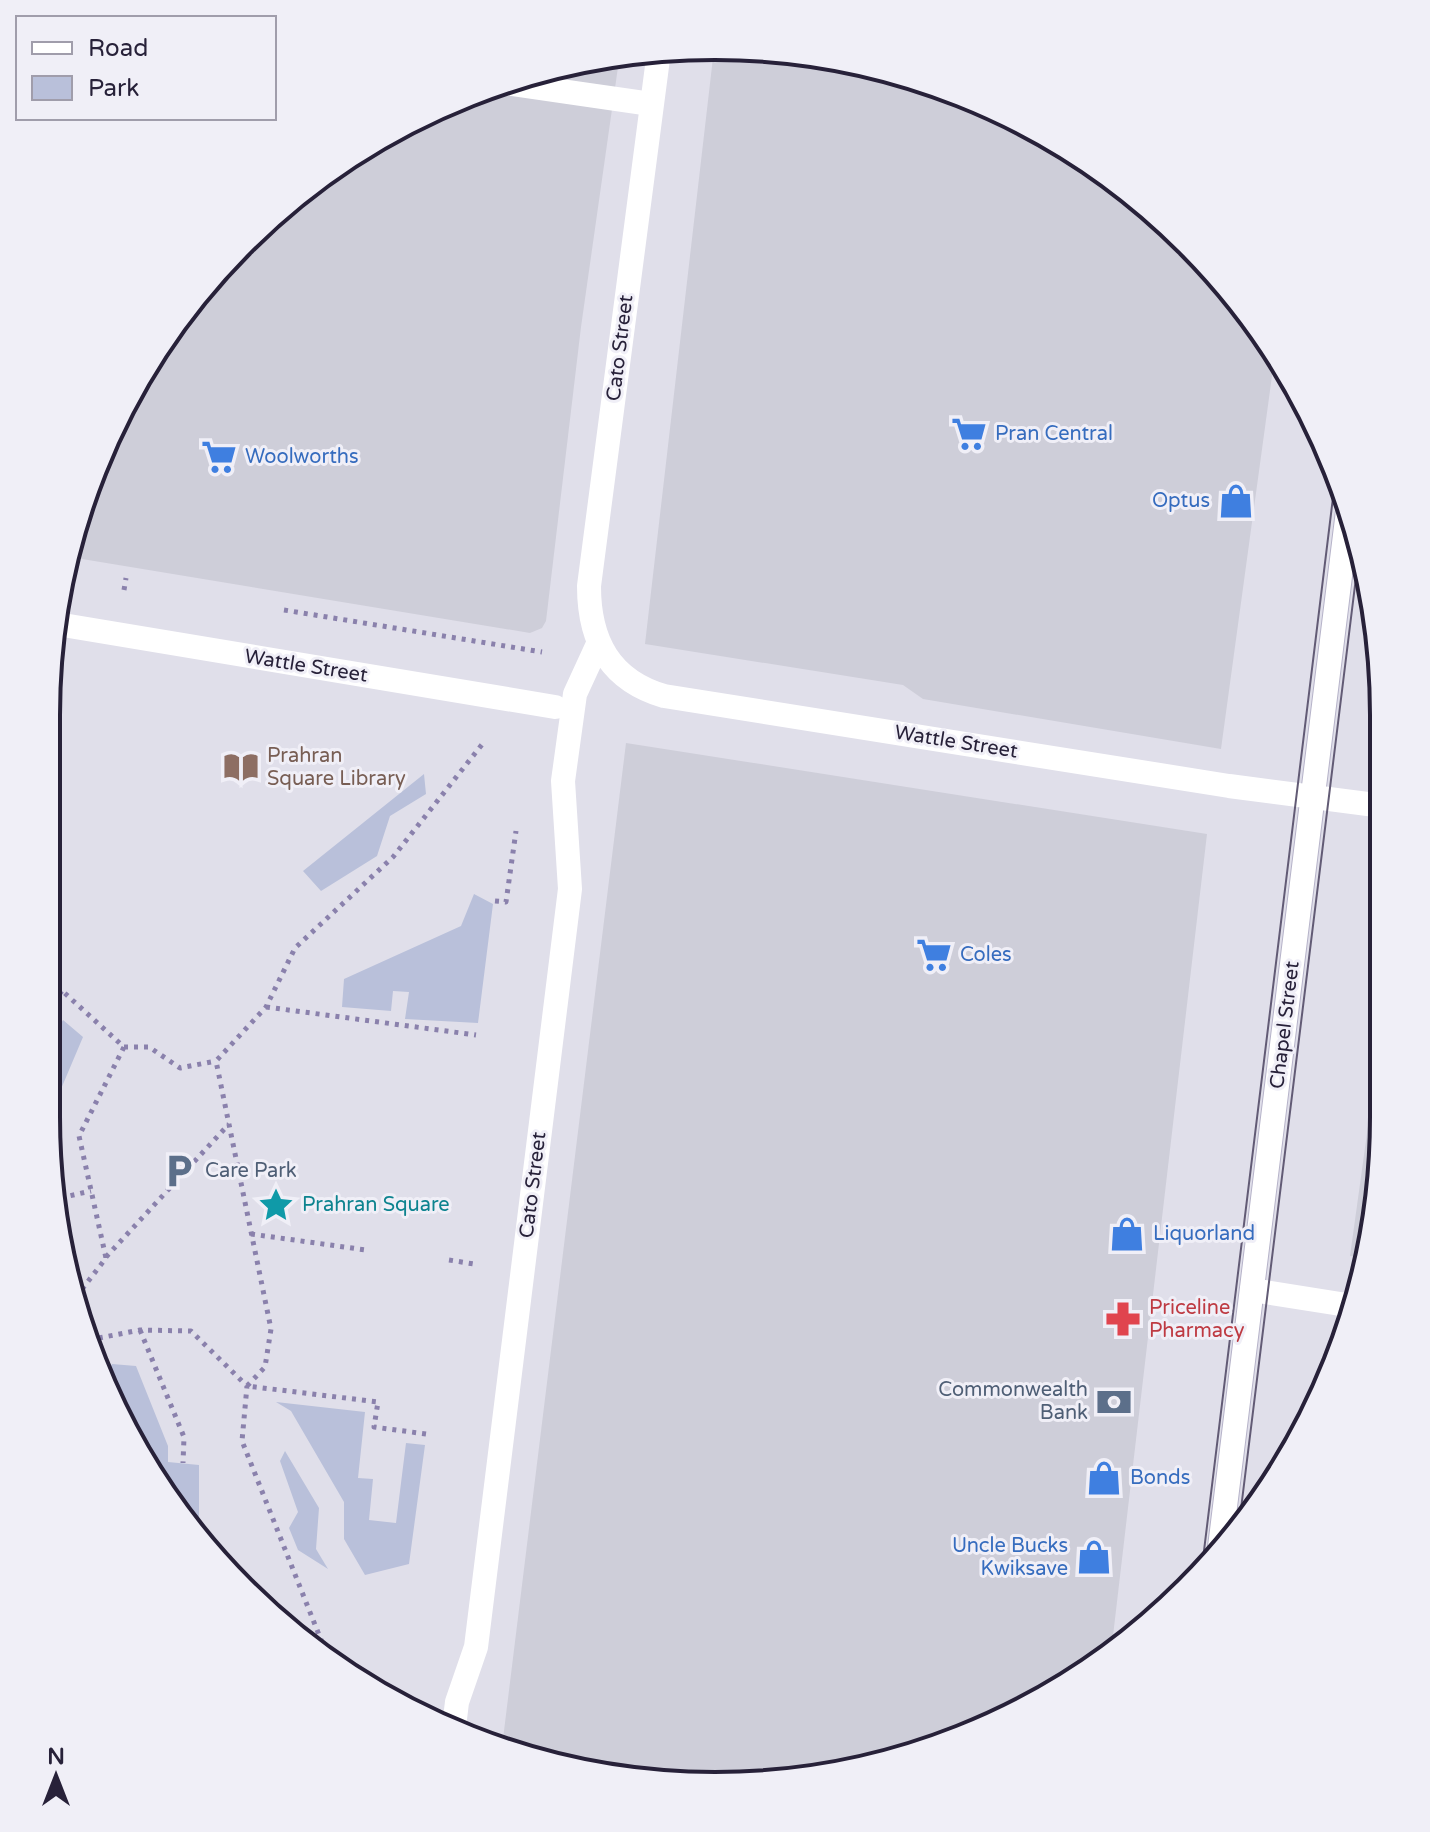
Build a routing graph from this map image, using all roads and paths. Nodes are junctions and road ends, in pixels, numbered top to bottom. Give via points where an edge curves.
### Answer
1 (657, 63) edge
2 (530, 87) edge
3 (651, 104) junction
4 (1345, 536) edge
5 (111, 582) dead end
6 (140, 587) dead end
7 (272, 608) dead end
8 (67, 626) edge
9 (551, 653) dead end
10 (603, 653) junction
11 (518, 702) junction
12 (555, 707) dead end
13 (1313, 797) junction
14 (1370, 804) edge
15 (62, 991) joint
16 (60, 993) edge
17 (266, 1007) junction
18 (476, 1035) dead end
19 (124, 1047) junction
20 (216, 1061) junction
21 (229, 1124) junction
22 (91, 1191) junction
23 (65, 1197) edge
24 (251, 1234) junction
25 (366, 1250) dead end
26 (106, 1258) junction
27 (449, 1260) dead end
28 (474, 1264) dead end
29 (83, 1289) edge
30 (1252, 1290) junction
31 (1343, 1304) edge
32 (140, 1330) junction
33 (99, 1338) edge
34 (247, 1386) junction
35 (426, 1434) dead end
36 (183, 1463) dead end
37 (1222, 1531) edge
38 (321, 1641) edge
39 (455, 1718) edge

1 - 3 street, Cato Street
2 - 3 street
3 - 10 street, Cato Street via 589,586 589,606
4 - 13 street, Chapel Street
5 - 6 path
7 - 9 path
8 - 11 street, Wattle Street
10 - 13 street, Wattle Street via 628,681 664,696
10 - 39 street, Cato Street via 575,694 563,781 570,889 480,1622
11 - 12 street, Wattle Street
11 - 17 path via 393,857 295,948
13 - 14 street, Wattle Street
13 - 30 street, Chapel Street
15 - 16 path
15 - 19 path
17 - 18 path
17 - 20 path
19 - 20 path via 149,1047 180,1068
19 - 22 path via 79,1136
20 - 21 path
21 - 24 path
21 - 26 path
22 - 23 path
22 - 26 path
24 - 25 path
24 - 34 path via 271,1329 265,1367
26 - 29 path
27 - 28 path
30 - 31 street
30 - 37 street, Chapel Street
32 - 33 path
32 - 34 path via 191,1331
32 - 36 path via 184,1437
34 - 35 path via 378,1402 374,1427
34 - 38 path via 242,1441

